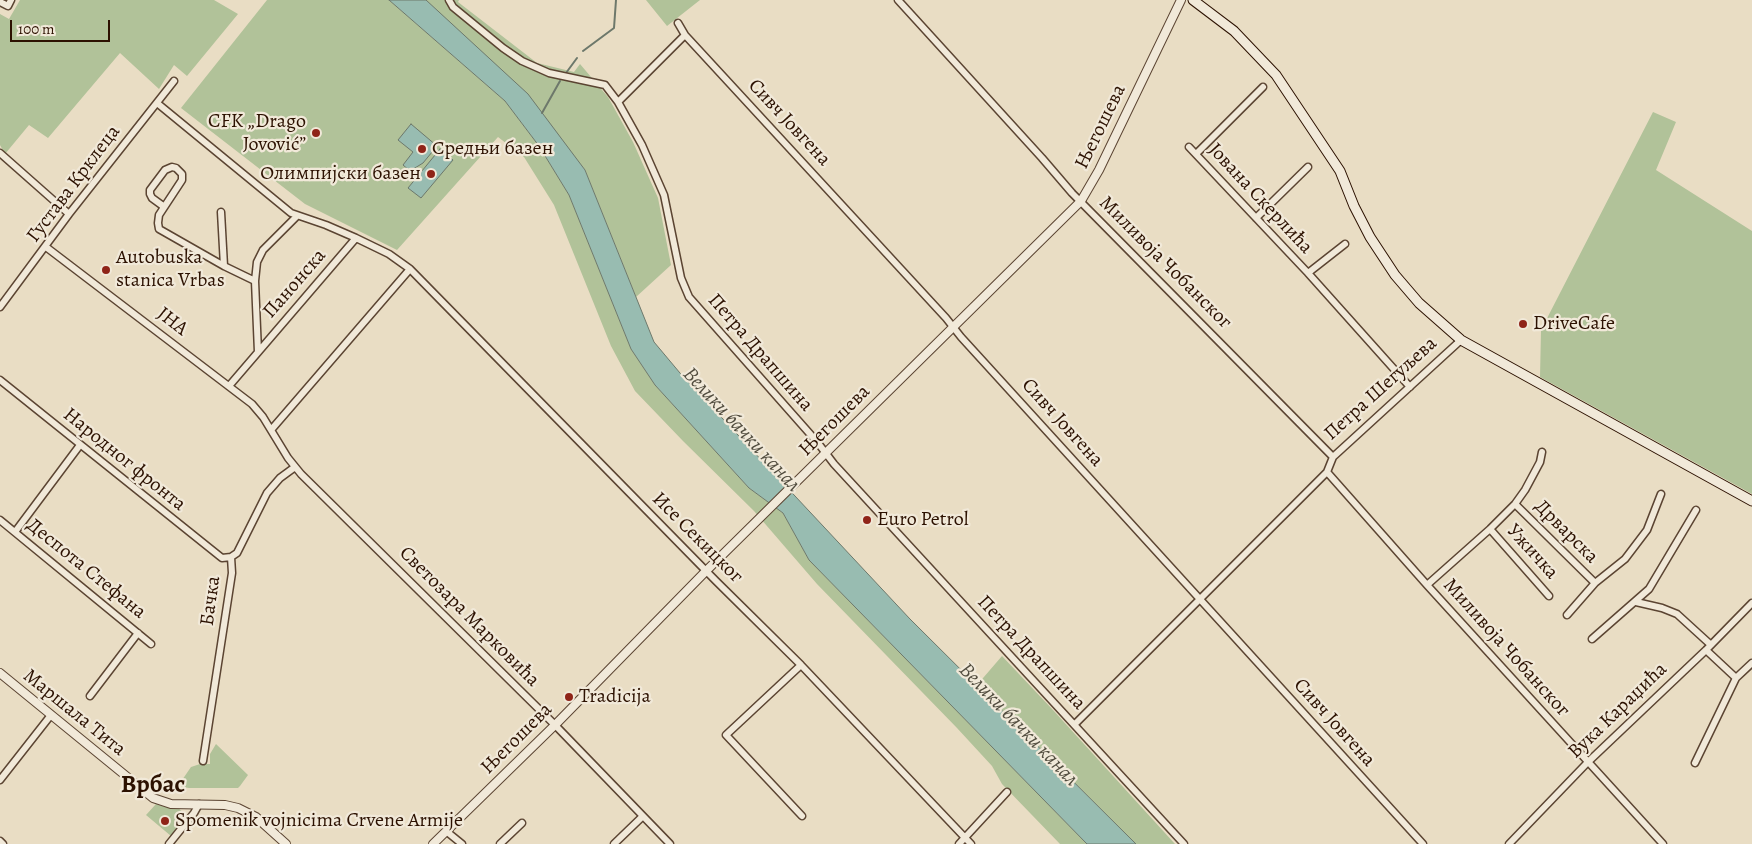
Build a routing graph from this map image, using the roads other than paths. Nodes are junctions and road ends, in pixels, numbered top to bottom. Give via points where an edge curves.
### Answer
1 (449, 0) edge
2 (898, 0) edge
3 (1181, 0) edge
4 (1193, 0) edge
5 (0, 2) edge
6 (10, 3) edge
7 (678, 23) dead end
8 (685, 35) junction
9 (174, 81) dead end
10 (1263, 87) dead end
11 (618, 102) junction
12 (157, 103) junction
13 (1189, 147) dead end
14 (0, 153) edge
15 (1196, 154) junction
16 (1308, 167) dead end
17 (1081, 200) junction
18 (164, 206) junction
19 (221, 212) dead end
20 (70, 214) junction
21 (297, 216) junction
22 (1256, 218) junction
23 (356, 238) junction
24 (1345, 244) dead end
25 (46, 247) junction
26 (402, 263) joint
27 (224, 266) junction
28 (410, 269) junction
29 (1308, 273) junction
30 (255, 281) junction
31 (0, 307) edge
32 (953, 327) junction
33 (1461, 340) junction
34 (258, 352) junction
35 (0, 380) edge
36 (229, 386) junction
37 (1410, 387) junction
38 (271, 430) junction
39 (80, 445) junction
40 (1542, 452) dead end
41 (826, 453) junction
42 (1333, 457) junction
43 (295, 467) junction
44 (1327, 472) junction
45 (1661, 494) dead end
46 (1752, 501) edge
47 (1515, 504) junction
48 (1696, 510) dead end
49 (0, 520) edge
50 (1490, 529) junction
51 (15, 532) junction
52 (231, 557) junction
53 (706, 571) junction
54 (1594, 583) junction
55 (1427, 585) junction
56 (1549, 596) dead end
57 (1200, 598) junction
58 (1636, 602) junction
59 (1752, 603) edge
60 (1567, 615) dead end
61 (138, 633) junction
62 (1592, 639) dead end
63 (151, 644) dead end
64 (1709, 647) junction
65 (1752, 663) edge
66 (801, 665) junction
67 (0, 673) edge
68 (1736, 678) junction
69 (90, 696) dead end
70 (51, 715) junction
71 (1074, 724) junction
72 (555, 725) junction
73 (204, 761) dead end
74 (1588, 762) junction
75 (1695, 763) dead end
76 (0, 780) edge
77 (1008, 792) dead end
78 (198, 804) junction
79 (643, 816) junction
80 (802, 816) dead end
81 (522, 822) dead end
82 (446, 830) junction
83 (965, 838) junction
84 (0, 841) edge
85 (3, 844) edge
86 (169, 844) edge
87 (286, 844) edge
88 (433, 844) edge
89 (462, 844) edge
90 (500, 844) edge
91 (614, 844) edge
92 (670, 844) edge
93 (959, 844) edge
94 (971, 844) edge
95 (1184, 844) edge
96 (1423, 844) edge
97 (1508, 844) edge
98 (1663, 844) edge

1 - 11 street, Петра Драпшина via 453,7 522,61 549,73 605,85
2 - 17 street, Миливоја Чобанског
3 - 17 street, Његошева via 1099,170
4 - 33 main road via 1234,31 1276,75 1340,171 1370,238 1395,275 1419,303
5 - 6 street
7 - 8 street, Сивч Јовгена
8 - 11 street
8 - 32 street, Сивч Јовгена
9 - 12 street, Густава Крклеца
10 - 15 street
11 - 41 street, Петра Драпшина via 651,162 664,195 681,278 689,297
12 - 20 street, Густава Крклеца
12 - 21 street, Панонска
13 - 15 street, Јована Скерлића
14 - 20 street
15 - 22 street, Јована Скерлића
16 - 22 street
17 - 32 street, Његошева
17 - 42 street, Миливоја Чобанског
18 - 18 street, Панонска via 182,180 182,174 176,168 165,170 150,190 152,198
18 - 27 street, Панонска via 158,223 161,231
19 - 27 street
20 - 25 street, Густава Крклеца
21 - 23 street, Панонска
21 - 30 street, Панонска via 264,250 257,262
22 - 29 street, Јована Скерлића
23 - 26 street, Панонска
23 - 34 street, Панонска
24 - 29 street, Јована Скерлића
25 - 31 street, Густава Крклеца
25 - 36 street, ЈНА
26 - 28 street, Исе Секицког
27 - 30 street, Панонска
28 - 38 street
28 - 53 street, Исе Секицког
29 - 37 street, Јована Скерлића
30 - 34 street, Панонска
32 - 41 street, Његошева
32 - 57 street, Сивч Јовгена
33 - 37 street, Петра Шегуљева
33 - 46 main road, Петра Шегуљева
34 - 36 street, Панонска
35 - 39 street, Народног фронта
36 - 38 street, ЈНА via 256,409
37 - 42 street, Петра Шегуљева
38 - 43 street, Светозара Марковића
39 - 51 street
39 - 52 street, Народног фронта via 218,556
40 - 47 street via 1540,462
41 - 53 street, Његошева
41 - 71 street, Петра Драпшина
42 - 44 street, Петра Шегуљева
43 - 52 street, Бачка via 267,493 239,550
43 - 72 street, Светозара Марковића
44 - 55 street, Миливоја Чобанског
44 - 57 street, Петра Шегуљева
45 - 54 street via 1647,530 1626,559
47 - 50 street
47 - 54 street, Дрварска
48 - 58 street via 1648,589
49 - 51 street, Деспота Стефана
50 - 55 street
50 - 56 street, Ужичка
51 - 61 street, Деспота Стефана
52 - 73 street, Бачка via 232,573
53 - 66 street, Исе Секицког
53 - 72 street, Његошева
54 - 60 street
55 - 74 street, Миливоја Чобанског
57 - 71 street, Петра Шегуљева
57 - 96 street, Сивч Јовгена
58 - 62 street
58 - 64 street via 1672,611
59 - 64 street, Вука Караџића
61 - 63 street, Деспота Стефана
61 - 69 street
64 - 68 street
64 - 74 street, Вука Караџића
65 - 68 street
66 - 80 street via 726,735
66 - 83 street, Исе Секицког
67 - 70 street, Маршала Тита
68 - 75 street
70 - 76 street
70 - 78 street, Маршала Тита via 153,798 171,804
71 - 95 street, Петра Драпшина
72 - 79 street, Светозара Марковића
72 - 82 street, Његошева
74 - 97 street, Вука Караџића
74 - 98 street, Миливоја Чобанског
77 - 83 street
78 - 86 street
78 - 87 street, Маршала Тита via 225,805 244,810
79 - 91 street
79 - 92 street, Светозара Марковића
81 - 90 street
82 - 88 street, Његошева
82 - 89 street
83 - 93 street
83 - 94 street, Исе Секицког
84 - 85 street

